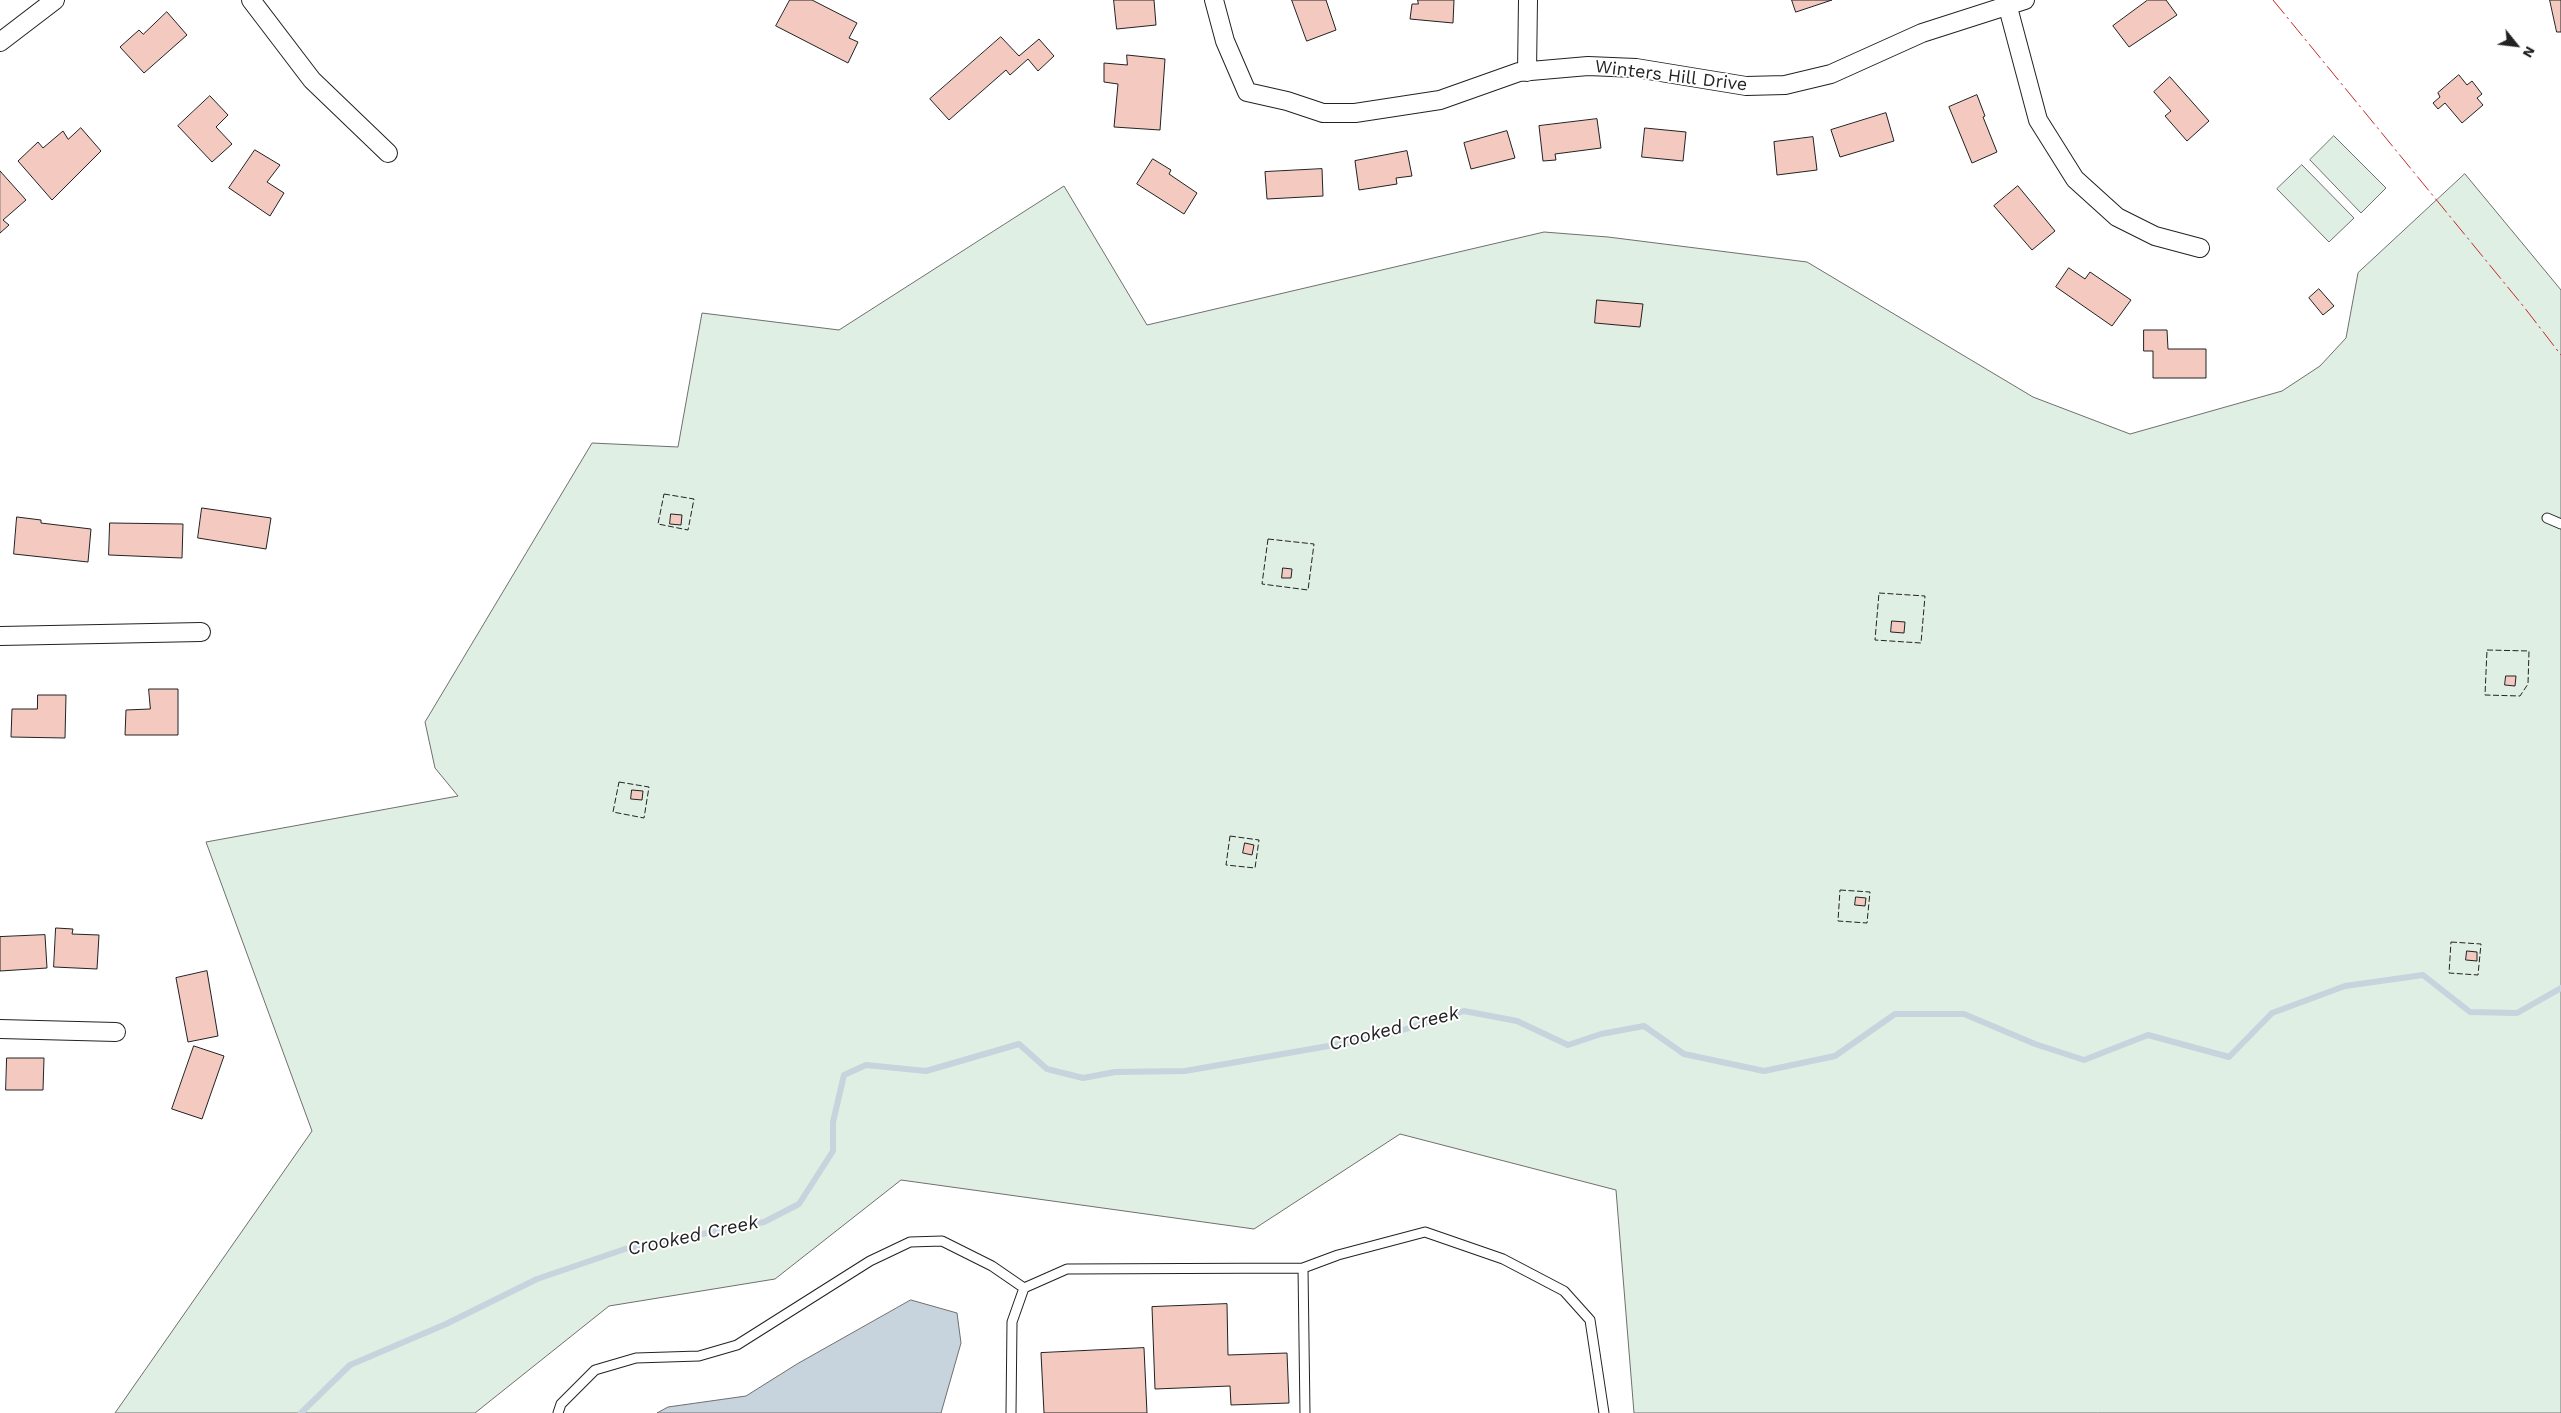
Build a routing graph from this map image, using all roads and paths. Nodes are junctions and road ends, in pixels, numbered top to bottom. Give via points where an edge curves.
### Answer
1 (55, 0) edge
2 (251, 0) edge
3 (1214, 0) edge
4 (1528, 0) edge
5 (2025, 0) edge
6 (2007, 3) edge
7 (0, 42) edge
8 (1527, 72) junction
9 (388, 153) dead end
10 (2200, 248) dead end
11 (2547, 518) dead end
12 (2561, 524) edge
13 (201, 632) dead end
14 (0, 636) edge
15 (0, 1029) edge
16 (116, 1032) dead end
17 (1303, 1268) junction
18 (1024, 1288) junction
19 (558, 1413) edge
20 (1011, 1413) edge
21 (1305, 1413) edge
22 (1604, 1413) edge

1 - 7 street
2 - 9 street via 312,80
3 - 8 street, Winters Hill Drive via 1225,41 1247,92 1323,113 1355,113 1440,100
4 - 8 street
5 - 6 street, Winters Hill Drive
6 - 8 street, Winters Hill Drive via 1922,33 1832,74 1785,85 1746,86 1636,68 1588,66
6 - 10 street via 2038,120 2075,179 2117,217 2155,236
11 - 12 lane
13 - 14 street
15 - 16 street
17 - 18 lane via 1067,1269
17 - 21 lane
17 - 22 lane via 1338,1254 1425,1232 1503,1259 1564,1291 1590,1320
18 - 19 lane via 992,1266 942,1242 910,1242 870,1262 737,1345 699,1356 636,1358 594,1370 561,1404
18 - 20 lane via 1012,1322

